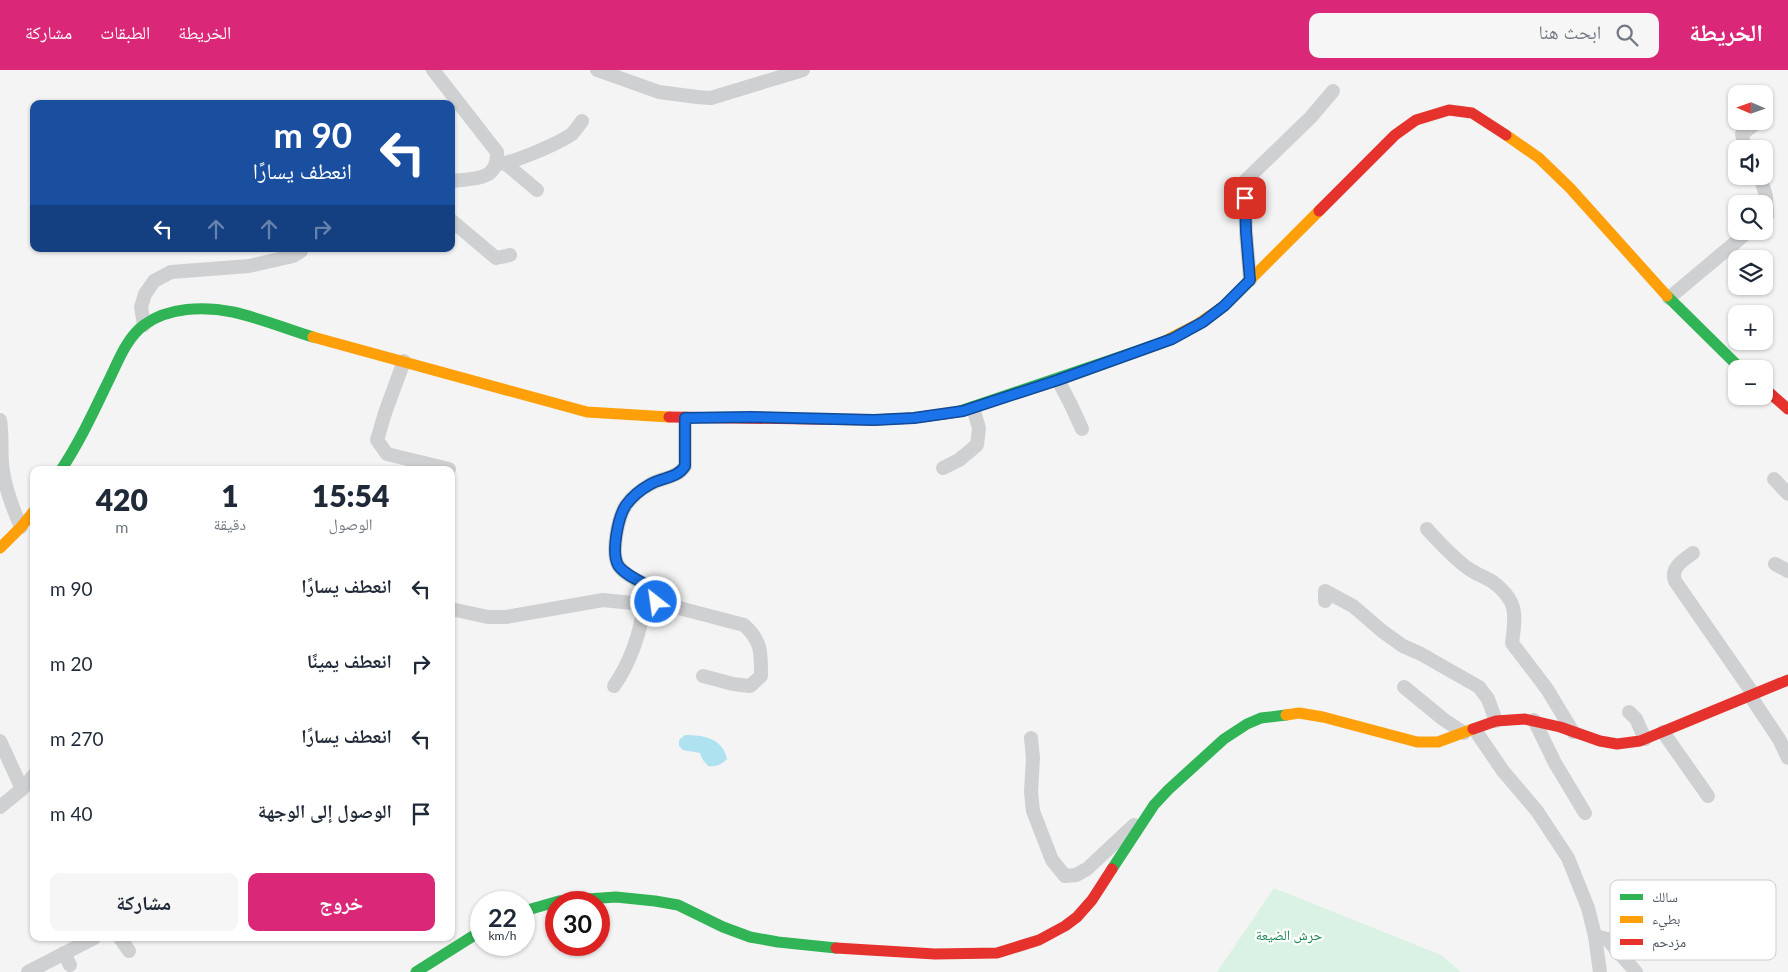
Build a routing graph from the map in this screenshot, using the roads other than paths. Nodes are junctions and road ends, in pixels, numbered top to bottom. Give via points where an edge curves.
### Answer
1 (433, 70) edge
2 (598, 70) edge
3 (803, 70) edge
4 (1333, 91) dead end
5 (582, 121) dead end
6 (1747, 130) edge
7 (1743, 140) edge
8 (502, 164) junction
9 (455, 180) edge
10 (537, 190) dead end
11 (455, 223) edge
12 (1738, 240) edge
13 (299, 252) edge
14 (510, 255) dead end
15 (1250, 280) junction
16 (1669, 298) junction
17 (144, 325) junction
18 (1732, 360) edge
19 (404, 362) junction
20 (1058, 380) junction
21 (1773, 396) edge
22 (973, 408) junction
23 (1788, 409) edge
24 (685, 418) junction
25 (0, 420) edge
26 (1082, 430) dead end
27 (64, 466) edge
28 (437, 466) edge
29 (943, 468) dead end
30 (1774, 480) dead end
31 (1788, 494) edge
32 (30, 516) edge
33 (21, 528) junction
34 (1426, 529) dead end
35 (0, 548) edge
36 (1693, 553) dead end
37 (1775, 564) dead end
38 (1788, 571) edge
39 (1325, 601) dead end
40 (650, 603) junction
41 (455, 610) edge
42 (703, 676) dead end
43 (1788, 680) edge
44 (614, 686) dead end
45 (1404, 687) dead end
46 (1752, 696) junction
47 (1629, 712) dead end
48 (1496, 720) junction
49 (1534, 720) junction
50 (1470, 731) junction
51 (1573, 732) junction
52 (1663, 732) junction
53 (1031, 738) dead end
54 (1646, 739) junction
55 (0, 741) edge
56 (1788, 758) edge
57 (30, 780) edge
58 (22, 789) junction
59 (1708, 796) dead end
60 (1154, 805) junction
61 (0, 807) edge
62 (1585, 814) dead end
63 (535, 908) edge
64 (1595, 936) junction
65 (470, 938) edge
66 (90, 941) edge
67 (122, 941) edge
68 (1610, 942) edge
69 (129, 951) dead end
70 (1625, 960) edge
71 (28, 972) edge
72 (416, 972) edge
73 (1600, 972) edge
74 (1636, 972) edge

1 - 8 street via 497,152
2 - 3 street via 659,92 711,98
4 - 15 street via 1245,181
5 - 8 street via 572,133 519,160
6 - 7 street via 1742,134
8 - 9 street via 483,177
8 - 10 street
11 - 14 street via 496,258
12 - 16 street
13 - 17 street via 249,266 171,272 154,281 144,294 141,307
15 - 16 main road via 1395,135 1416,120 1449,110 1472,113 1539,158 1581,199
15 - 20 main road via 1203,322 1172,339
16 - 18 main road
17 - 19 main road via 164,314 188,309 213,309 234,312
17 - 27 main road via 129,340 76,448
19 - 24 main road via 588,412
19 - 28 street via 377,440 387,454
20 - 22 main road
20 - 26 street
21 - 23 main road
22 - 24 main road via 914,418
22 - 29 street via 979,428 977,445
24 - 40 street via 685,466 682,472 651,483 632,498 624,508 615,541 615,557 619,565 627,574 656,590 658,596
25 - 33 street via 2,470 11,506
30 - 31 street
32 - 33 main road
33 - 35 main road
34 - 51 street via 1469,569 1492,582 1511,599 1515,619 1512,643 1547,689
36 - 46 street via 1674,569 1675,581
37 - 38 street
39 - 48 street via 1325,591 1353,606 1403,646 1479,687 1488,699
40 - 41 street via 603,600 506,617
40 - 42 street via 744,625 755,635 761,652 761,676 750,686
40 - 44 street via 622,674
43 - 46 main road
45 - 50 street via 1443,719
46 - 52 main road
46 - 56 street
47 - 54 street
48 - 49 main road
48 - 50 main road
49 - 51 main road
49 - 62 street
50 - 60 main road via 1438,742 1417,742 1299,713 1262,718 1224,739
50 - 64 street via 1537,811 1568,858 1588,908
51 - 54 main road via 1616,744
52 - 54 main road
52 - 59 street
53 - 60 street via 1033,811 1052,860 1065,876 1088,869
55 - 58 street
57 - 58 street
58 - 61 street
60 - 63 main road via 1092,900 1077,916 1039,940 997,953 935,954 778,942 750,937 678,905 616,897 559,901
64 - 68 street
64 - 73 street
65 - 72 main road
66 - 71 street via 67,959
67 - 69 street
70 - 74 street

